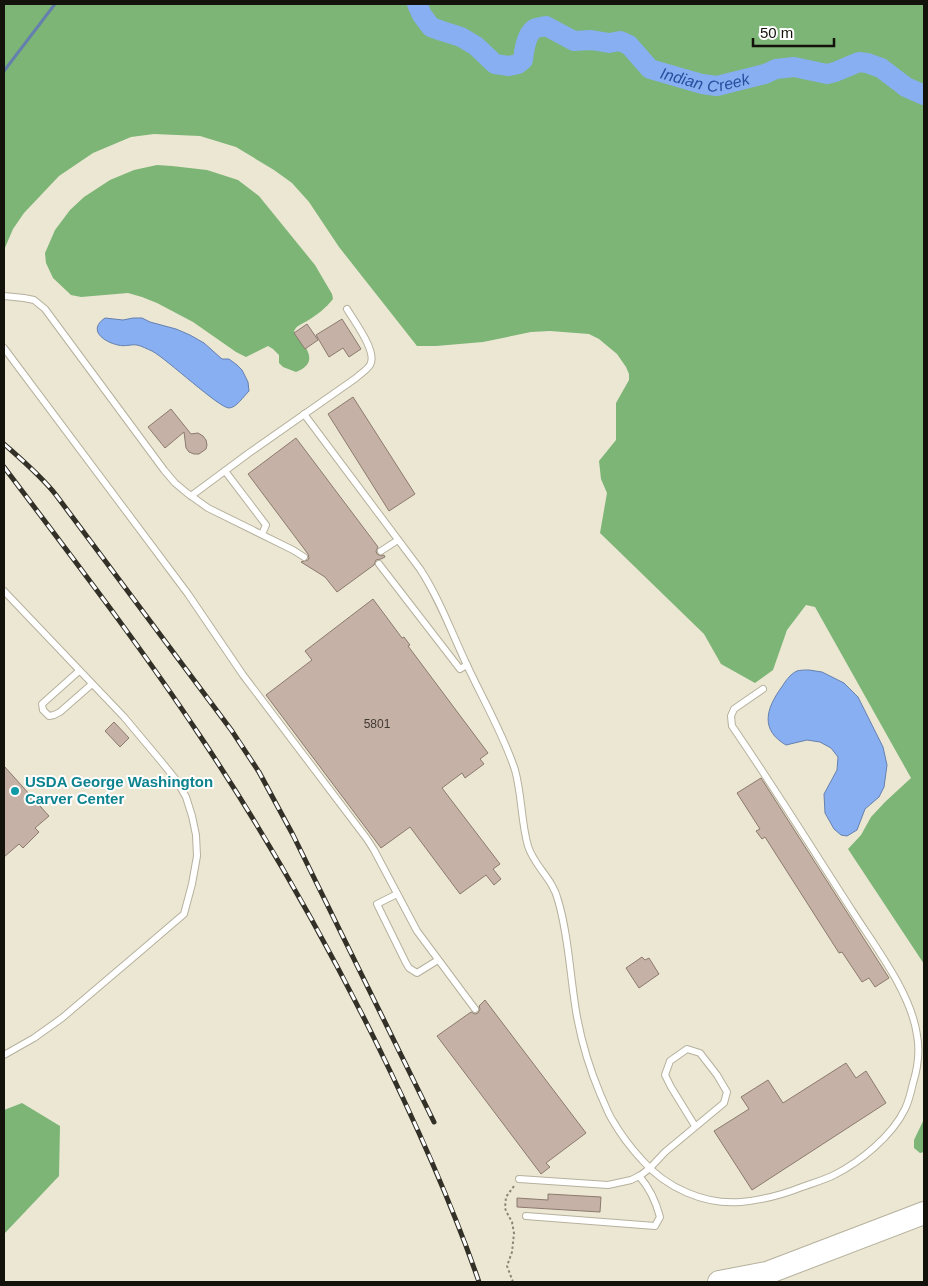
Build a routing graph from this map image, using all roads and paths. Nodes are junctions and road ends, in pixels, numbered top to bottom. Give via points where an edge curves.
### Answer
1 (4, 296) edge
2 (347, 309) dead end
3 (4, 348) edge
4 (304, 414) junction
5 (225, 471) junction
6 (191, 496) junction
7 (262, 534) junction
8 (398, 540) junction
9 (381, 551) dead end
10 (304, 557) dead end
11 (379, 564) dead end
12 (4, 591) edge
13 (467, 665) junction
14 (79, 671) junction
15 (92, 684) junction
16 (763, 689) dead end
17 (397, 894) junction
18 (438, 960) junction
19 (475, 1009) dead end
20 (4, 1055) edge
21 (695, 1126) junction
22 (650, 1168) junction
23 (639, 1176) junction
24 (519, 1179) joint
25 (924, 1213) edge
26 (526, 1216) dead end
27 (513, 1282) edge
28 (719, 1282) edge

1 - 6 lane via 34,300 45,309 164,470
2 - 4 lane via 369,346 370,366
3 - 17 lane via 177,579 242,675 367,839
4 - 5 lane
4 - 8 lane
5 - 6 lane
5 - 7 lane via 266,525
6 - 7 lane via 208,508
7 - 10 lane
8 - 9 lane
8 - 13 lane via 431,586
11 - 13 lane via 460,669
12 - 14 lane
13 - 22 lane via 506,745 516,774 530,852 558,896 587,1060 611,1119
14 - 15 lane
14 - 15 lane via 42,704 48,716 60,712
15 - 20 lane via 160,760 186,797 196,835 197,856 192,884 184,914 62,1018
16 - 22 lane via 734,709 732,726 894,976 914,1019 919,1057 915,1077 904,1111 872,1149 834,1175 792,1191 738,1202 699,1197 674,1187
17 - 18 lane via 417,931
17 - 18 lane via 377,904 409,968 417,973
18 - 19 lane
21 - 21 lane via 724,1103 726,1092 700,1053 686,1049 670,1061 665,1075
21 - 22 lane
22 - 23 lane
23 - 24 lane via 608,1185
23 - 26 lane via 658,1208 660,1217 655,1226
24 - 27 path via 506,1197 505,1208 514,1233 507,1266
25 - 28 highway via 767,1273

